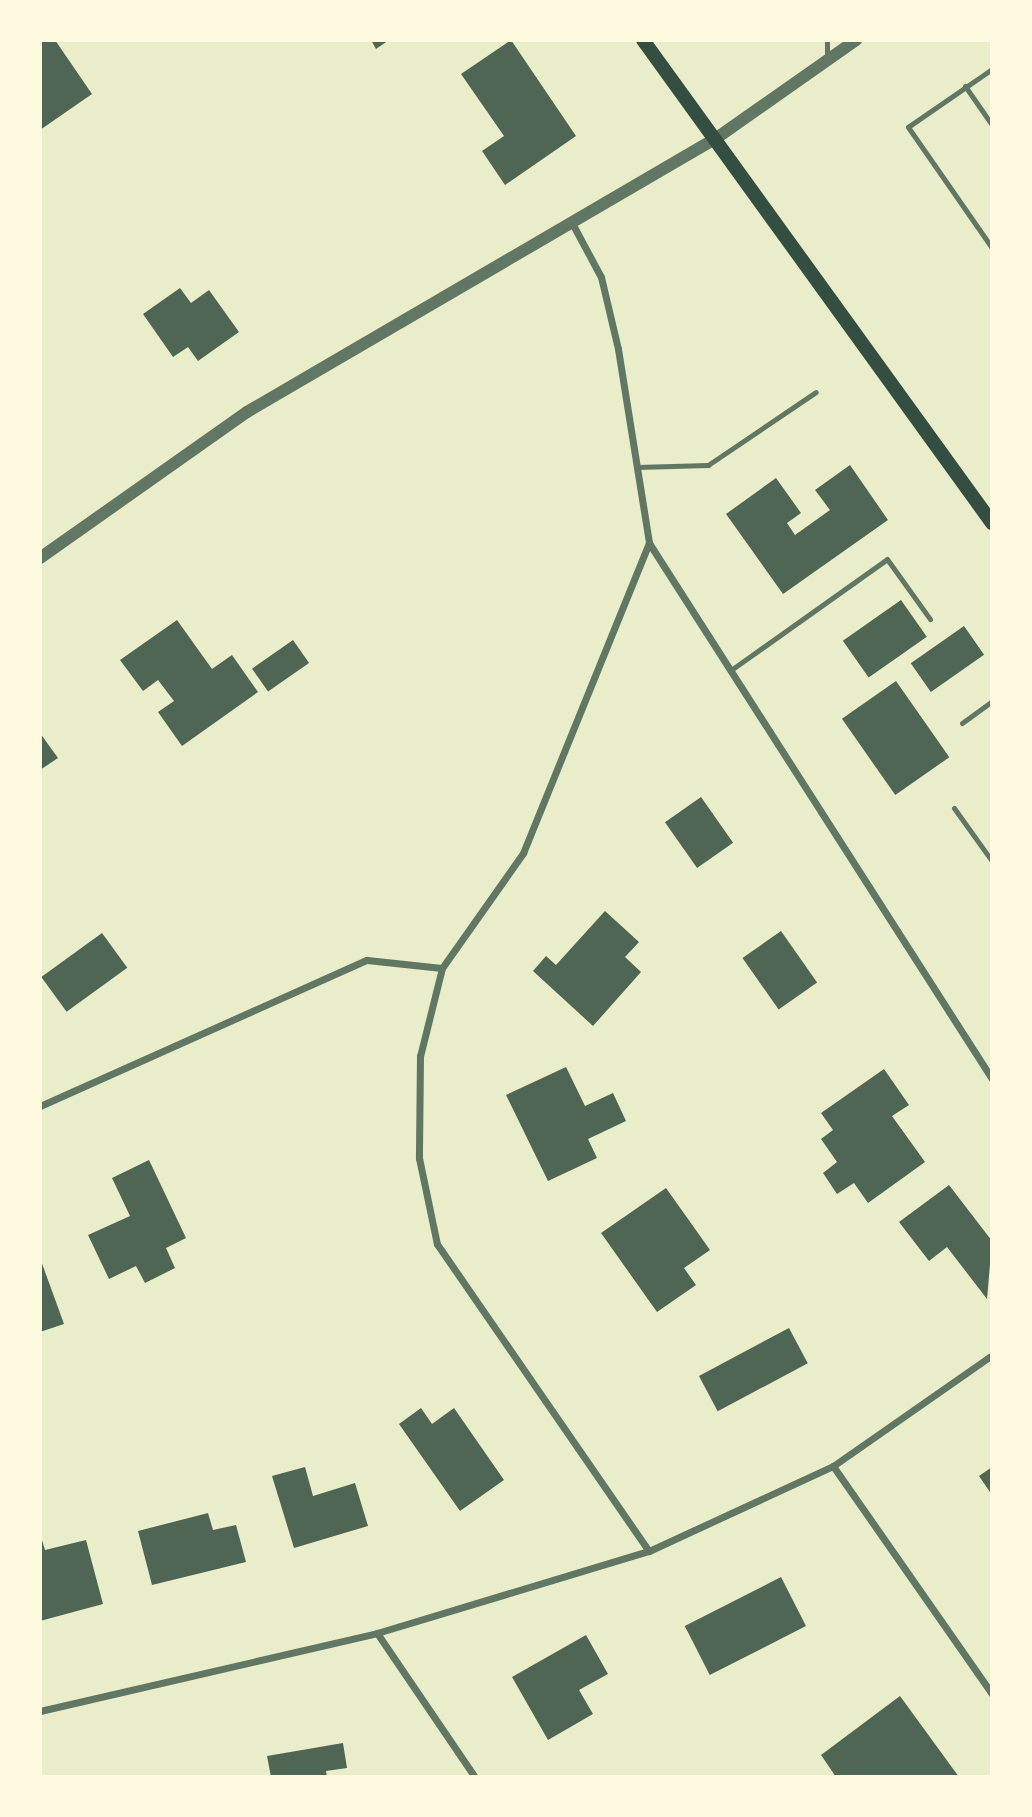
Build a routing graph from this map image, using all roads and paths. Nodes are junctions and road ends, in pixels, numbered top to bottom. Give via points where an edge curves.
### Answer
1 (643, 40) edge
2 (827, 40) edge
3 (856, 40) edge
4 (827, 61) junction
5 (992, 69) edge
6 (965, 86) junction
7 (992, 125) edge
8 (718, 137) junction
9 (572, 223) junction
10 (992, 248) edge
11 (816, 392) dead end
12 (637, 467) junction
13 (992, 523) edge
14 (649, 543) junction
15 (40, 558) edge
16 (930, 619) dead end
17 (731, 670) junction
18 (992, 701) edge
19 (961, 723) dead end
20 (954, 808) dead end
21 (992, 861) edge
22 (442, 968) junction
23 (992, 1079) edge
24 (40, 1107) edge
25 (992, 1355) edge
26 (833, 1466) junction
27 (649, 1551) junction
28 (377, 1633) junction
29 (992, 1694) edge
30 (40, 1712) edge
31 (475, 1777) edge

1 - 8 main road
2 - 4 lane
3 - 4 street
4 - 8 street
5 - 6 lane
6 - 7 lane
6 - 10 lane via 908,127
8 - 9 street
8 - 13 main road
9 - 12 street via 601,277
9 - 15 street via 247,412
11 - 12 lane via 708,465
12 - 14 street
14 - 17 street
14 - 22 street via 523,853
16 - 17 lane via 887,559
17 - 23 street
18 - 19 lane
20 - 21 lane
22 - 24 street via 367,960
22 - 27 street via 420,1055 419,1158 437,1244
25 - 26 street
26 - 27 street
26 - 29 street
27 - 28 street
28 - 30 street
28 - 31 street

